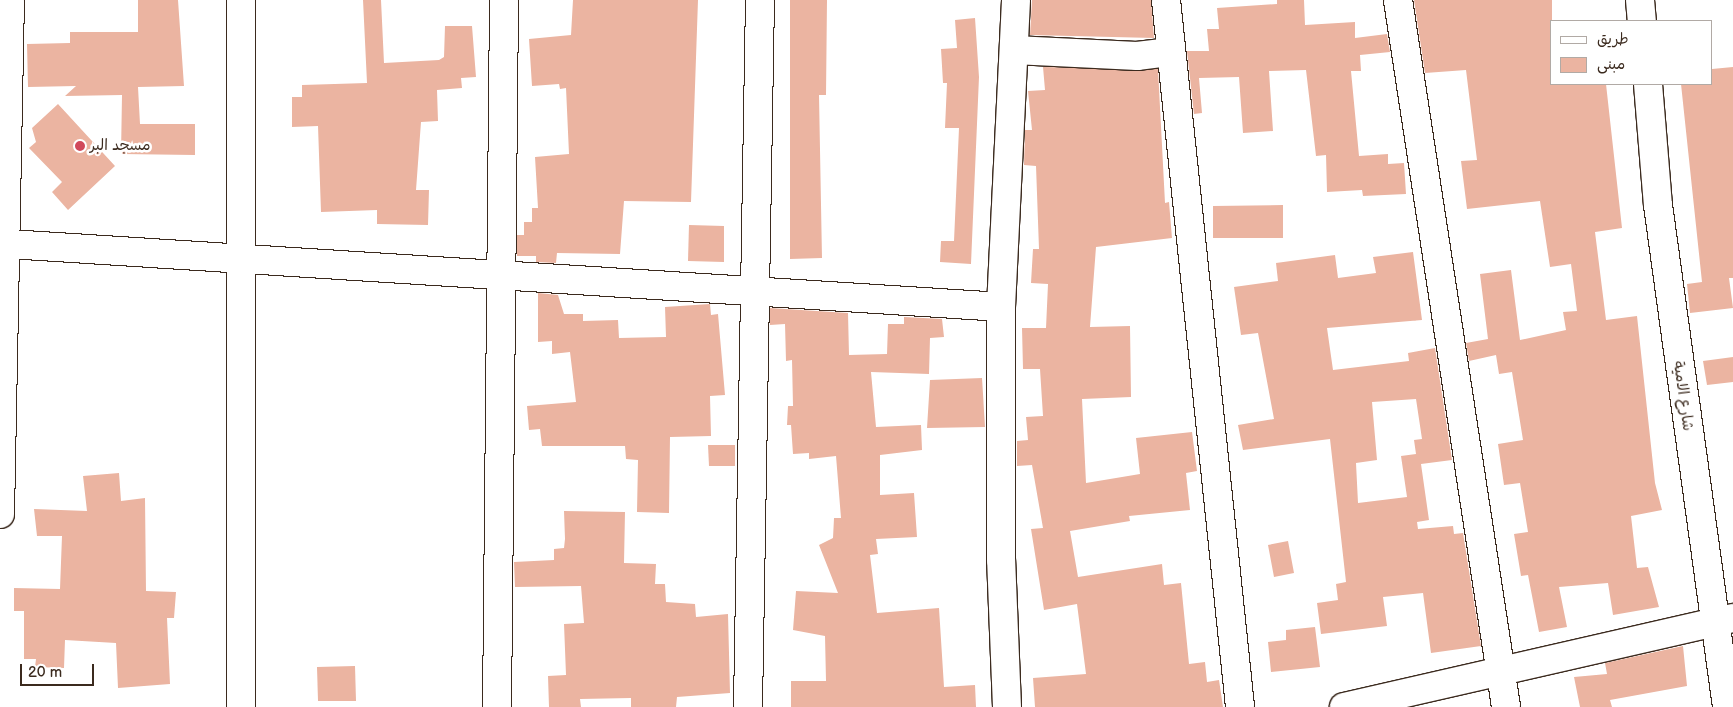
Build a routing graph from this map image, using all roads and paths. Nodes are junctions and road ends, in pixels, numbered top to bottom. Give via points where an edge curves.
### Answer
1 (10, 0) edge
2 (241, 0) edge
3 (504, 0) edge
4 (760, 0) edge
5 (1016, 0) edge
6 (1166, 0) edge
7 (1398, 0) edge
8 (1640, 0) edge
9 (1642, 20) edge
10 (1014, 50) junction
11 (1171, 52) junction
12 (1648, 85) edge
13 (4, 106) edge
14 (9, 244) junction
15 (243, 257) junction
16 (498, 274) junction
17 (757, 288) junction
18 (1000, 307) junction
19 (0, 514) edge
20 (1723, 620) edge
21 (1500, 672) junction
22 (241, 707) edge
23 (497, 707) edge
24 (748, 707) edge
25 (1007, 707) edge
26 (1240, 707) edge
27 (1344, 707) edge
28 (1506, 707) edge
29 (1727, 707) edge

1 - 13 street
2 - 15 street
3 - 16 street
4 - 17 street
5 - 10 street
6 - 11 street
7 - 21 street
8 - 9 street
10 - 11 street via 1064,55
10 - 18 street
11 - 26 street
12 - 20 street, شارع الامية via 1658,205
13 - 14 street
14 - 15 street
14 - 19 street
15 - 16 street
15 - 22 street
16 - 17 street
16 - 23 street
17 - 18 street
17 - 24 street
18 - 25 street via 1001,560
20 - 21 street
20 - 29 street, شارع الامية
21 - 27 street
21 - 28 street

